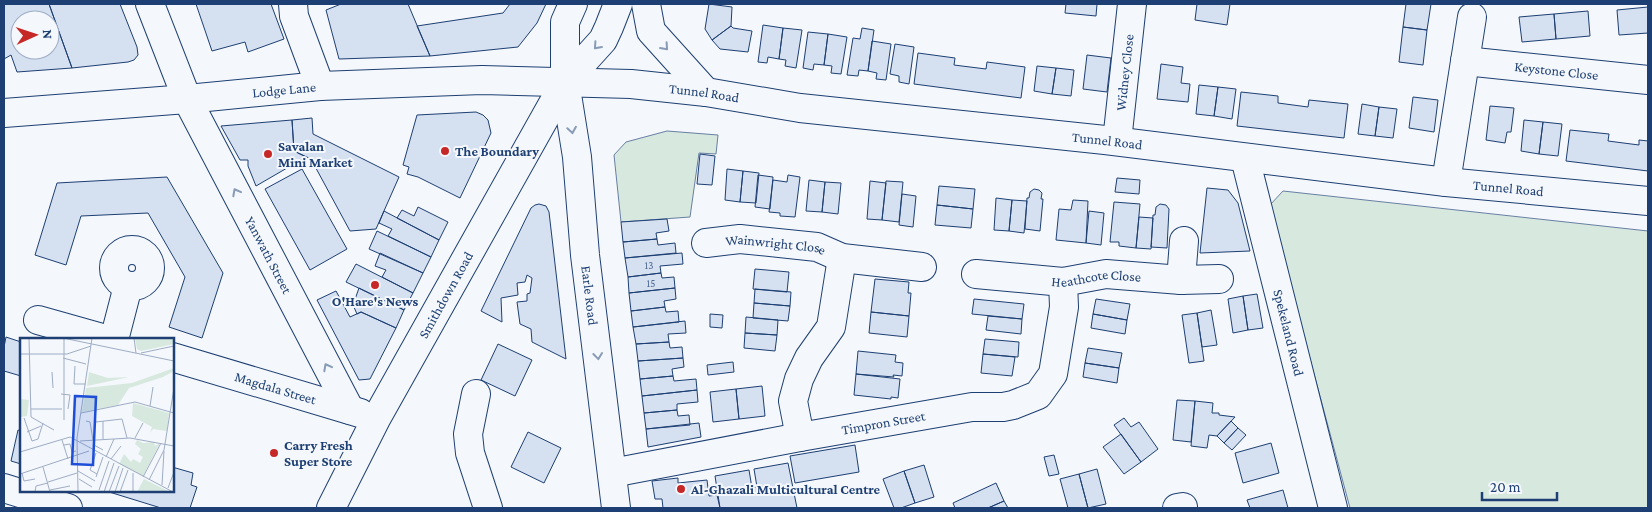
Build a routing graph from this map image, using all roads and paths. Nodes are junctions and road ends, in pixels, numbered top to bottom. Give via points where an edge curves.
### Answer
1 (150, 4) edge
2 (293, 4) edge
3 (573, 4) edge
4 (618, 4) edge
5 (646, 4) edge
6 (1132, 4) edge
7 (1472, 17) dead end
8 (1465, 61) junction
9 (1648, 80) edge
10 (565, 82) junction
11 (320, 86) junction
12 (706, 92) junction
13 (187, 99) junction
14 (4, 113) edge
15 (1117, 141) junction
16 (1245, 158) junction
17 (1446, 182) junction
18 (1648, 201) edge
19 (1184, 241) dead end
20 (706, 243) dead end
21 (842, 258) junction
22 (922, 267) dead end
23 (976, 274) dead end
24 (1218, 279) dead end
25 (1181, 280) junction
26 (1063, 282) junction
27 (128, 286) dead end
28 (38, 320) dead end
29 (102, 338) edge
30 (115, 338) edge
31 (174, 358) edge
32 (476, 394) dead end
33 (350, 410) junction
34 (376, 418) junction
35 (800, 437) junction
36 (612, 473) junction
37 (4, 488) edge
38 (68, 508) edge
39 (330, 508) edge
40 (488, 508) edge
41 (616, 508) edge
42 (1333, 508) edge

1 - 13 main road, Yanwath Street
2 - 11 main road via 294,16
3 - 10 main road, Earle Road via 564,22
4 -> 10 main road, Smithdown Road via 603,40
5 -> 12 main road via 651,31
6 - 15 main road, Widney Close
7 - 8 main road
8 - 9 main road, Keystone Close
8 - 17 main road
10 - 11 main road, Lodge Lane via 482,80
10 - 12 main road, Tunnel Road via 631,84
10 - 34 main road, Smithdown Road
10 -> 36 main road, Earle Road via 577,157 585,255
11 - 13 main road, Lodge Lane
12 - 15 main road, Tunnel Road via 800,108
13 - 14 main road, Lodge Lane
33 -> 13 main road, Yanwath Street
15 - 16 main road, Tunnel Road
16 - 17 main road, Tunnel Road
16 - 42 main road, Spekeland Road
17 - 18 main road, Tunnel Road
19 - 25 main road
20 - 21 main road, Wainwright Close via 740,239 817,247
21 - 22 main road, Wainwright Close
21 - 35 main road, Wainwright Close via 831,327 809,358 795,394
23 - 26 main road, Heathcote Close
24 - 25 main road, Heathcote Close
25 - 26 main road, Heathcote Close via 1106,274
26 - 35 main road, Timpron Street via 1064,307 1053,374 1038,395 1003,407 972,407
27 - 30 main road
28 - 29 main road
31 - 33 main road, Magdala Street
32 - 40 main road via 468,434 470,453
33 - 34 main road, Magdala Street
34 - 39 main road, Smithdown Road
35 - 36 main road, Timpron Street
36 - 41 main road, Earle Road
37 - 38 main road

